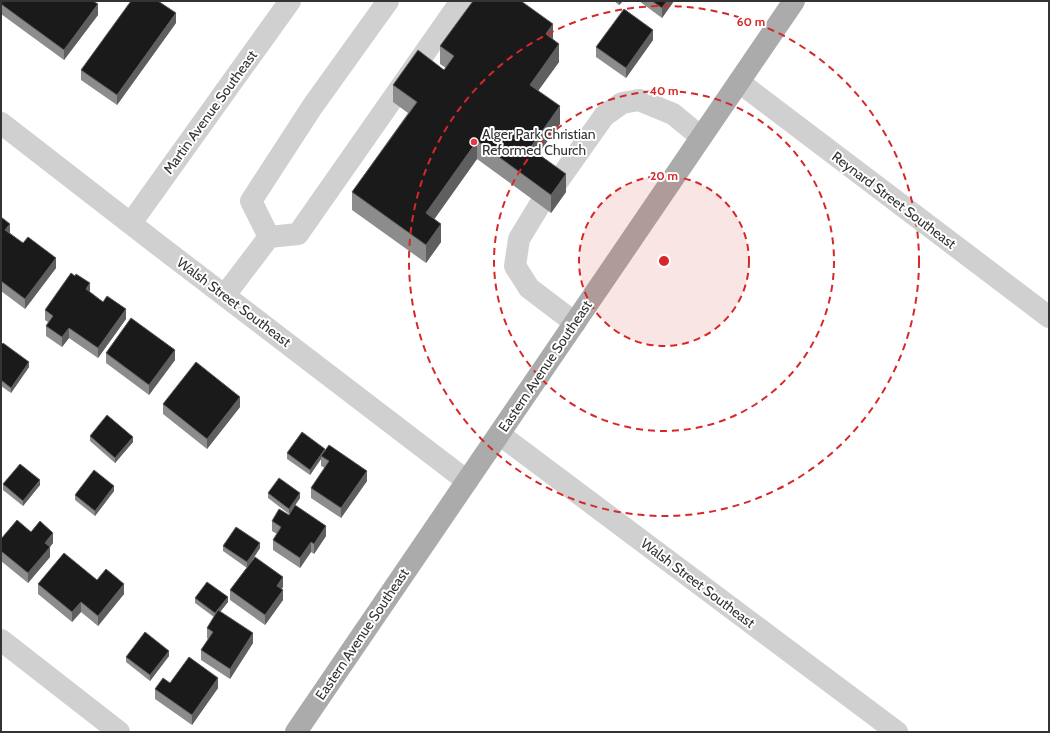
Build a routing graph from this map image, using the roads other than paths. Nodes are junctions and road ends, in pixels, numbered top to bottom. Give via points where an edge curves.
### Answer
1 (290, 1) edge
2 (388, 1) edge
3 (461, 1) edge
4 (794, 1) edge
5 (739, 82) junction
6 (1, 123) edge
7 (701, 138) junction
8 (556, 184) edge
9 (539, 206) edge
10 (131, 223) junction
11 (269, 237) junction
12 (225, 295) junction
13 (1049, 317) edge
14 (575, 323) junction
15 (499, 434) junction
16 (467, 481) junction
17 (1, 640) edge
18 (119, 732) edge
19 (296, 732) edge
20 (897, 732) edge

1 - 10 street, Martin Avenue Southeast
2 - 11 street via 312,107 251,201
3 - 11 street via 298,234
4 - 5 main road, Eastern Avenue Southeast
5 - 7 main road, Eastern Avenue Southeast
5 - 13 street, Reynard Street Southeast
6 - 10 street, Walsh Street Southeast
7 - 8 street via 672,114 640,100 622,103 604,116
7 - 14 main road, Eastern Avenue Southeast
9 - 14 street via 519,239 515,266 529,288
10 - 12 street, Walsh Street Southeast
11 - 12 street
12 - 16 street, Walsh Street Southeast
14 - 15 main road, Eastern Avenue Southeast
15 - 16 main road, Eastern Avenue Southeast
15 - 20 street, Walsh Street Southeast
16 - 19 main road, Eastern Avenue Southeast
17 - 18 street

